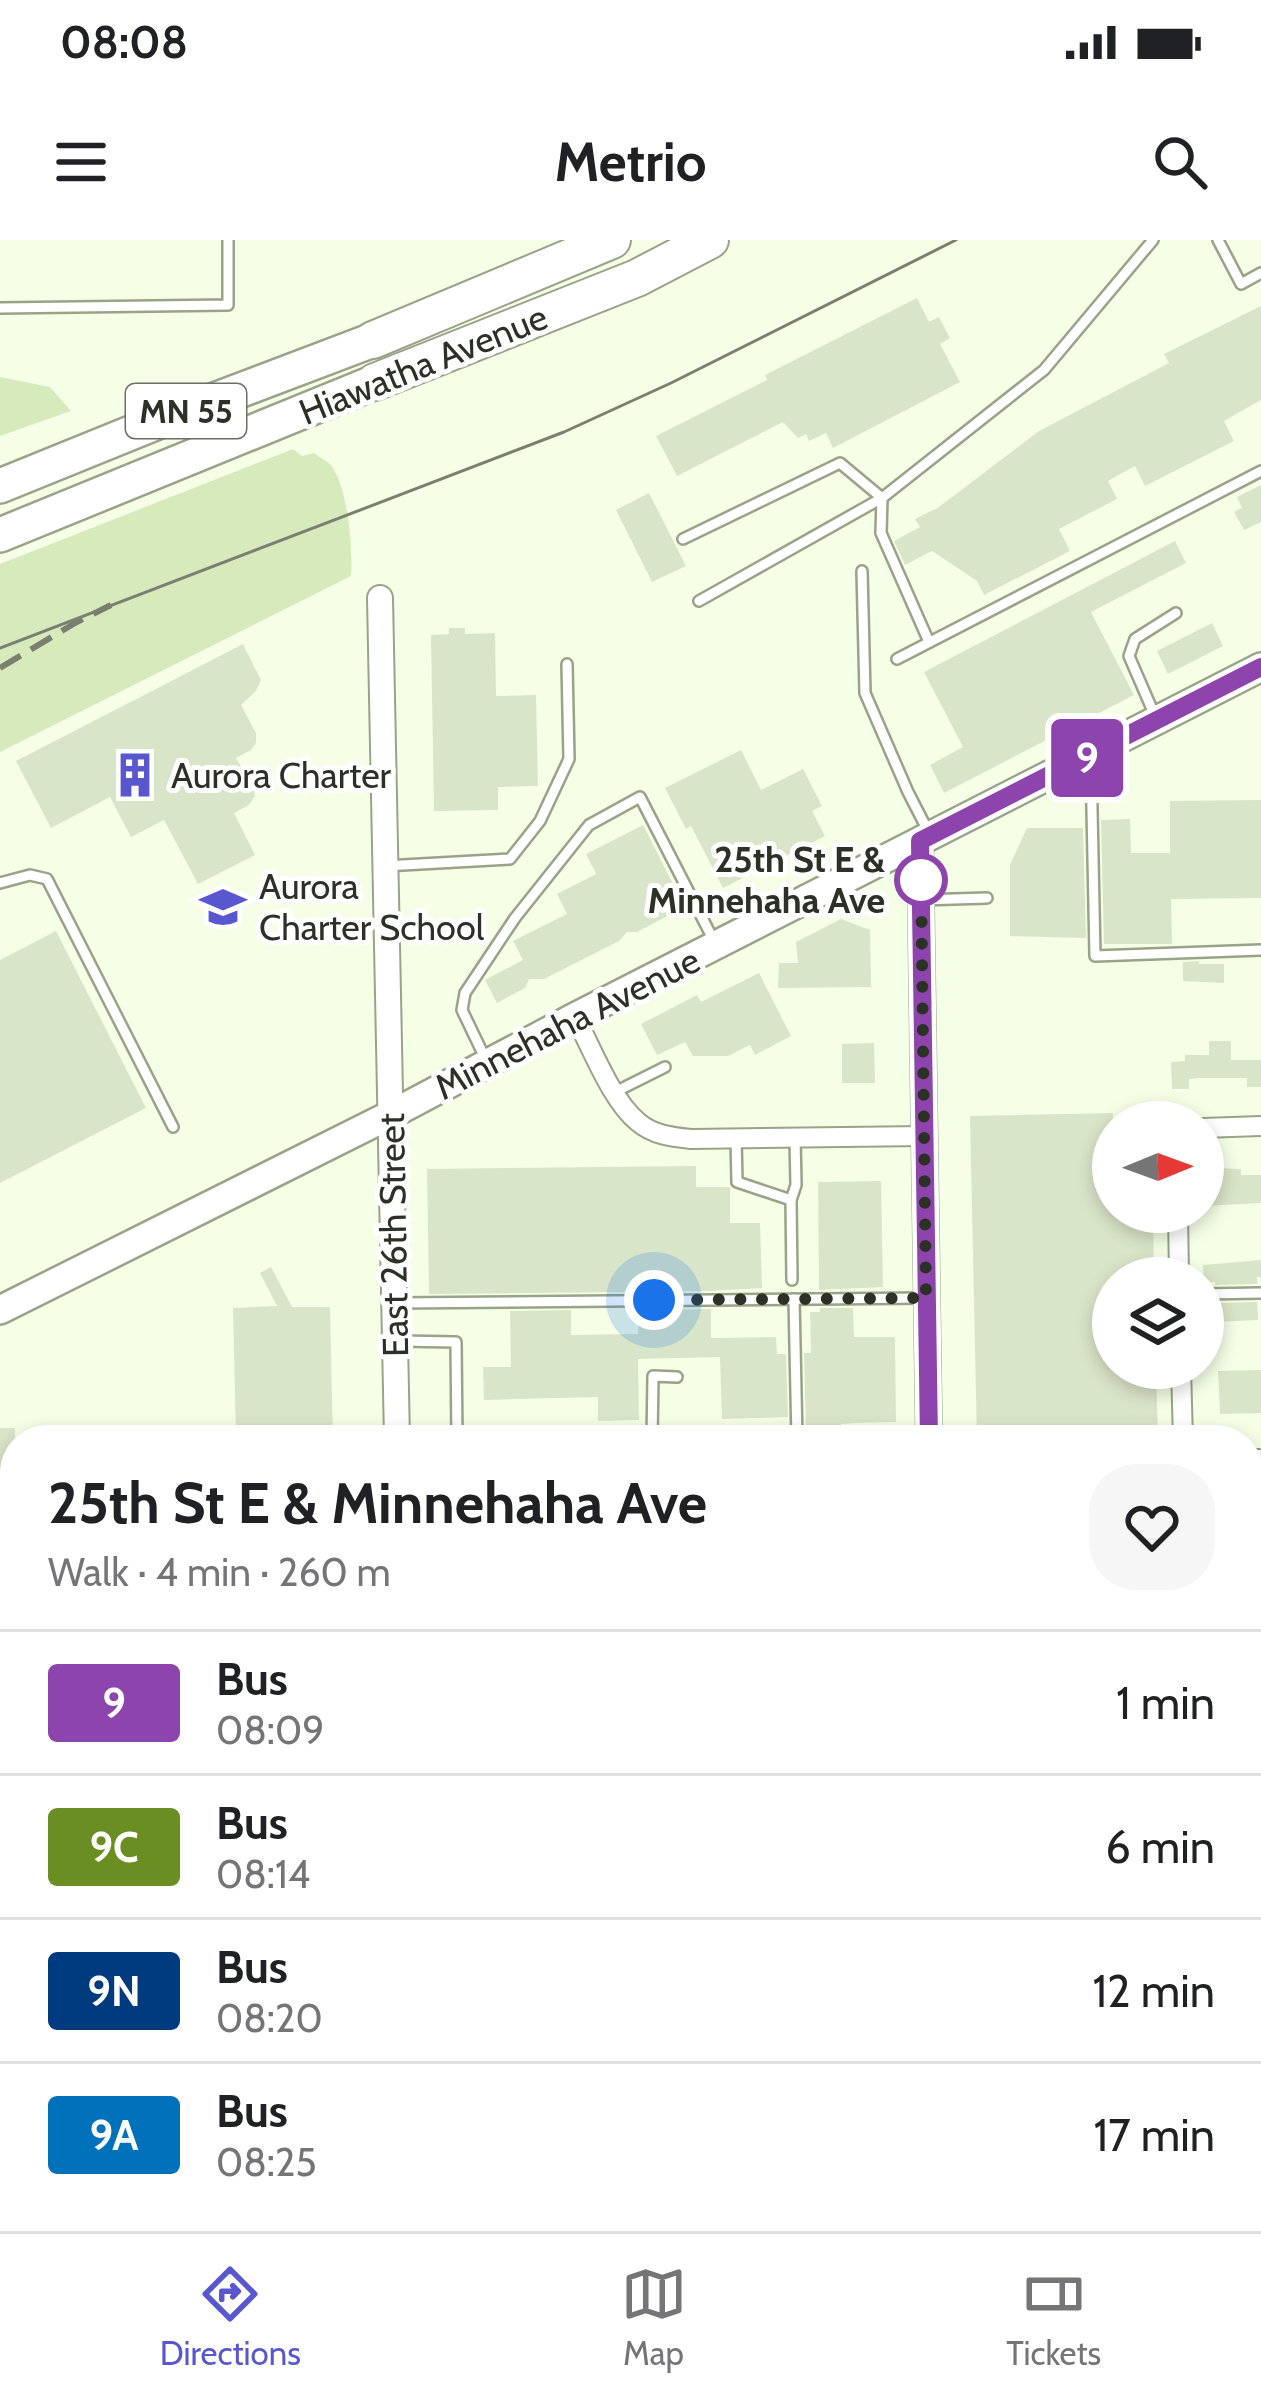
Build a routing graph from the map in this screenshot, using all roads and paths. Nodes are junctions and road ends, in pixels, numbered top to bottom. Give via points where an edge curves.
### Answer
1 (228, 240) edge
2 (612, 240) edge
3 (710, 240) edge
4 (722, 240) edge
5 (1154, 240) edge
6 (1218, 240) edge
7 (1261, 273) edge
8 (637, 278) junction
9 (0, 308) edge
10 (373, 340) joint
11 (375, 382) joint
12 (1261, 471) edge
13 (0, 486) edge
14 (881, 498) junction
15 (0, 535) edge
16 (682, 539) dead end
17 (862, 571) dead end
18 (380, 598) dead end
19 (699, 601) dead end
20 (1176, 613) dead end
21 (929, 642) junction
22 (897, 659) dead end
23 (567, 664) dead end
24 (1261, 667) edge
25 (1158, 721) junction
26 (1090, 756) junction
27 (925, 839) junction
28 (386, 866) junction
29 (0, 883) edge
30 (988, 898) dead end
31 (921, 900) junction
32 (716, 945) junction
33 (1261, 950) edge
34 (575, 1017) junction
35 (487, 1063) junction
36 (665, 1067) dead end
37 (615, 1092) junction
38 (392, 1114) junction
39 (1261, 1126) edge
40 (173, 1127) dead end
41 (1224, 1127) edge
42 (924, 1136) junction
43 (736, 1138) junction
44 (795, 1138) junction
45 (791, 1200) junction
46 (792, 1280) dead end
47 (1261, 1293) edge
48 (1224, 1294) edge
49 (926, 1298) junction
50 (794, 1299) junction
51 (394, 1304) junction
52 (0, 1310) edge
53 (395, 1341) junction
54 (677, 1377) dead end
55 (1182, 1389) edge
56 (397, 1425) edge
57 (457, 1425) edge
58 (652, 1425) edge
59 (796, 1425) edge
60 (929, 1425) edge
61 (1183, 1425) edge

1 - 9 lane via 229,305
2 - 10 highway, Hiawatha Avenue / MN 55
3 - 8 highway, Hiawatha Avenue / MN 55
4 - 8 highway
5 - 14 lane via 1044,370
6 - 7 lane via 1241,284
8 - 11 highway, Hiawatha Avenue / MN 55
10 - 13 highway, Hiawatha Avenue / MN 55
11 - 15 highway, Hiawatha Avenue / MN 55
12 - 21 lane
14 - 16 lane via 840,463
14 - 19 lane
14 - 21 lane via 881,533
17 - 27 lane via 866,693
18 - 28 street, East 26th Street
20 - 25 lane via 1136,639 1129,656
21 - 22 lane
23 - 28 lane via 569,759 540,821 510,859
24 - 25 main road, Minnehaha Avenue
25 - 26 main road, Minnehaha Avenue
26 - 27 main road, Minnehaha Avenue
26 - 33 lane via 1095,956
27 - 31 street
27 - 32 main road, Minnehaha Avenue
28 - 38 street, East 26th Street
29 - 40 lane via 47,879
30 - 31 lane
31 - 42 street
32 - 34 main road, Minnehaha Avenue
32 - 35 lane via 640,797 590,825 465,993 462,1010
34 - 35 main road, Minnehaha Avenue
34 - 37 street
35 - 38 main road, Minnehaha Avenue
36 - 37 lane
37 - 43 street via 659,1135
38 - 51 street, East 26th Street
38 - 52 main road, Minnehaha Avenue
39 - 41 street
42 - 44 street
42 - 49 street
43 - 44 street
43 - 45 lane via 737,1182
44 - 45 lane
45 - 46 lane
47 - 48 lane
49 - 50 lane
49 - 60 street
50 - 51 lane
50 - 59 lane
51 - 53 street, East 26th Street
53 - 56 street, East 26th Street
53 - 57 lane via 456,1342
54 - 58 lane via 653,1376
55 - 61 street

